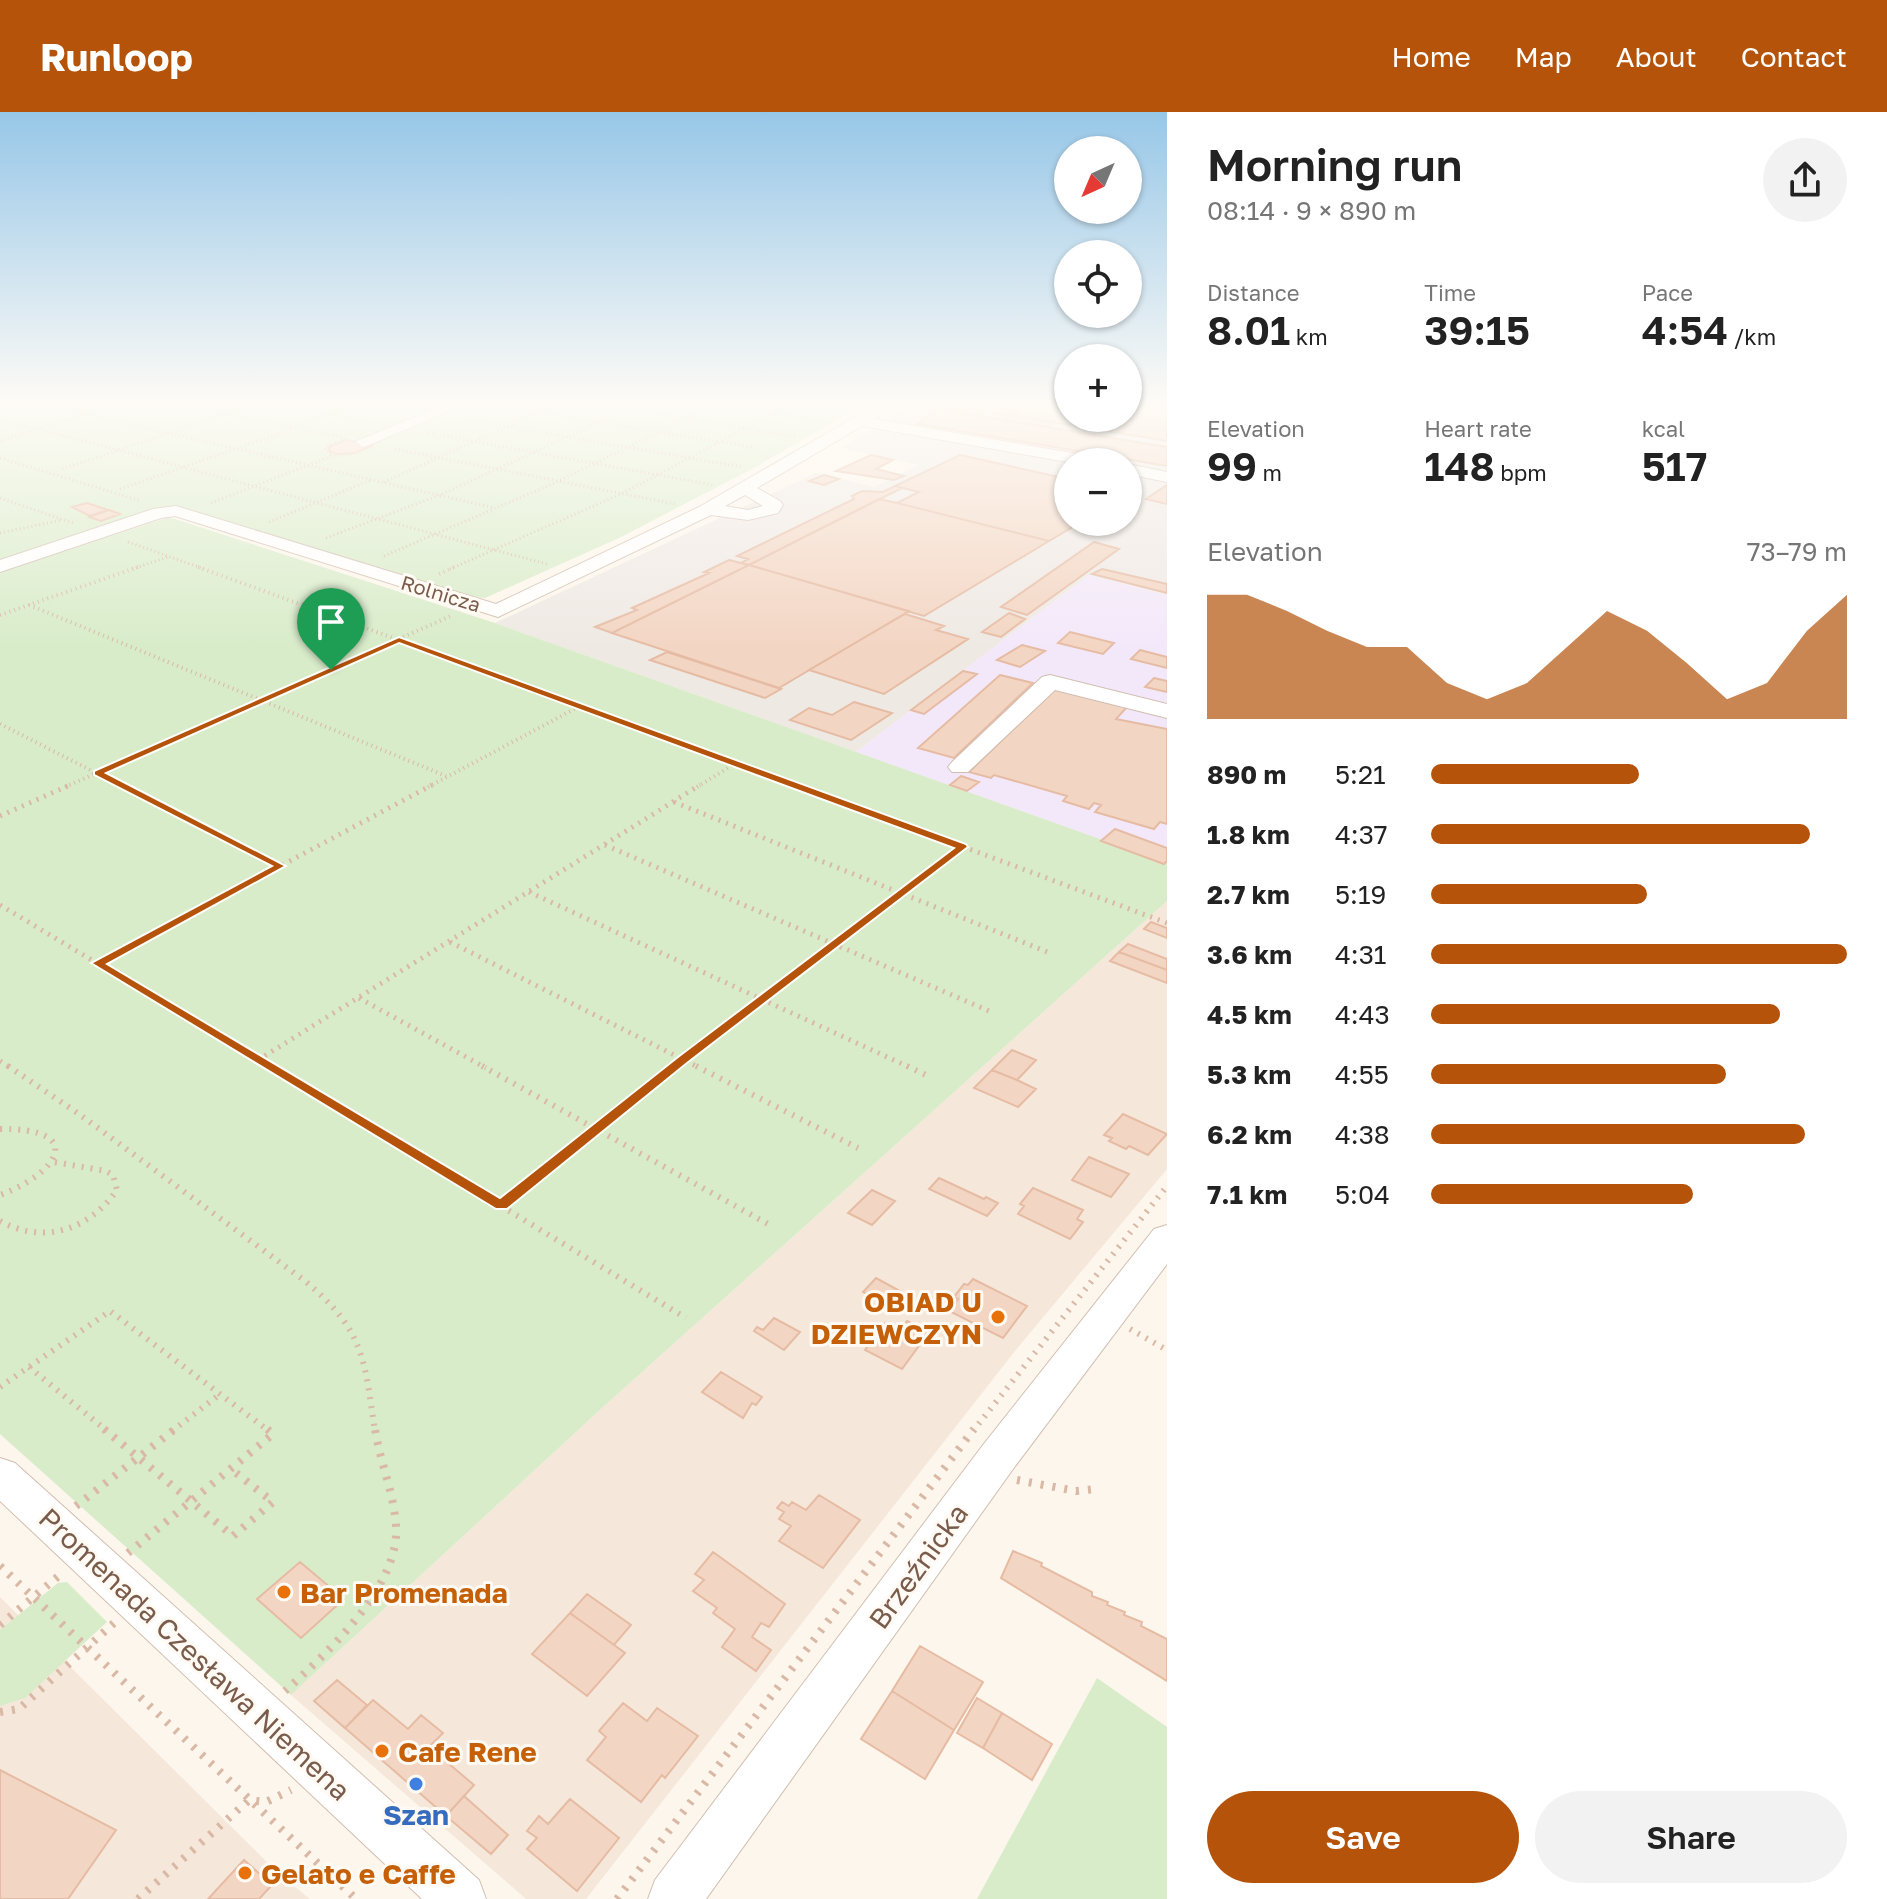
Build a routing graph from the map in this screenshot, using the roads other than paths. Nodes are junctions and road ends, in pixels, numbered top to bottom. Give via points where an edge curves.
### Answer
1 (753, 483) edge
2 (745, 488) junction
3 (707, 510) junction
4 (0, 566) edge
5 (1167, 711) edge
6 (960, 767) dead end
7 (1167, 1238) edge
8 (0, 1475) edge
9 (460, 1899) edge
10 (674, 1899) edge

1 - 2 street, Rolnicza
2 - 3 street, Rolnicza
2 - 3 street via 769,500 772,509 748,515
3 - 4 street, Rolnicza via 498,611 180,512 159,513
5 - 6 street via 1050,682
7 - 10 street, Brzeźnicka via 998,1457
8 - 9 street, Promenada Czesława Niemena

